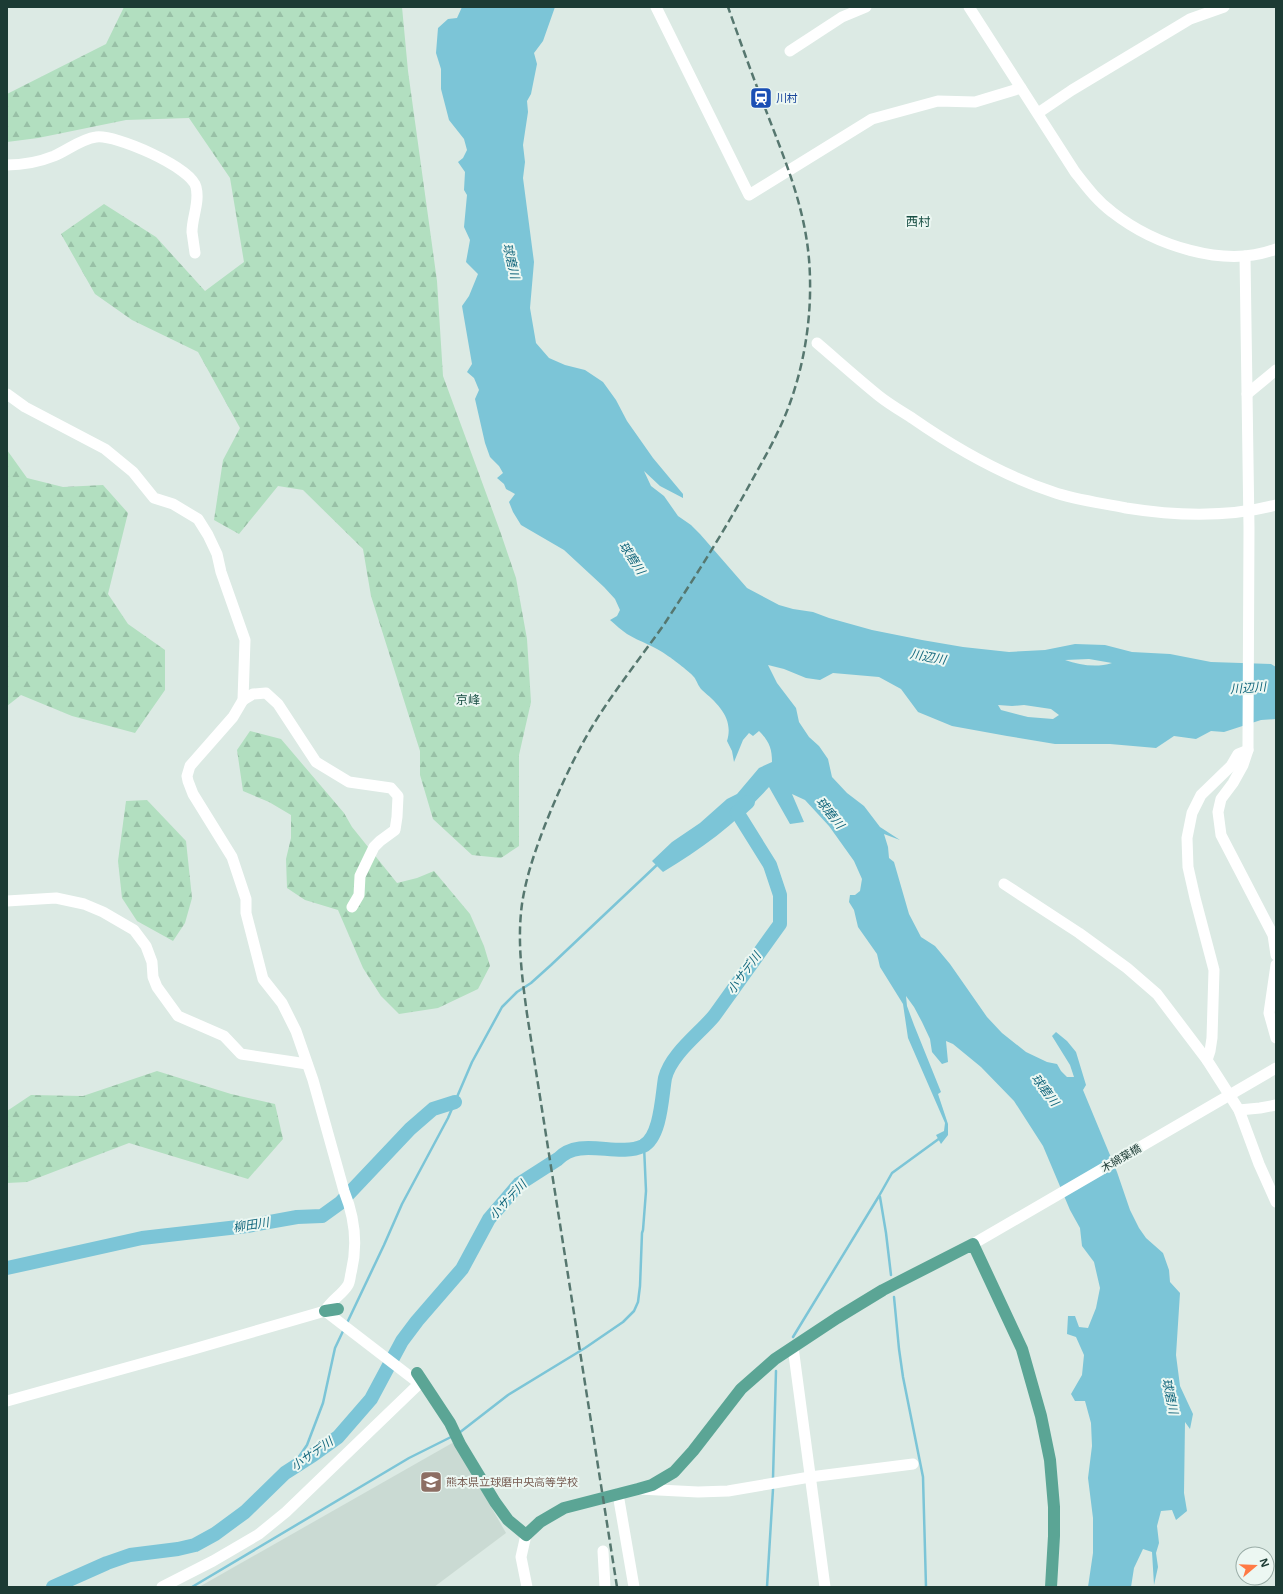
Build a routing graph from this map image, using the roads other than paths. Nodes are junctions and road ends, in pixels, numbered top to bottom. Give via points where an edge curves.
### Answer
1 (656, 7) edge
2 (866, 7) edge
3 (969, 7) edge
4 (1224, 7) edge
5 (790, 52) dead end
6 (1021, 88) junction
7 (1038, 113) junction
8 (7, 164) edge
9 (1276, 249) edge
10 (195, 253) dead end
11 (1245, 256) junction
12 (817, 343) dead end
13 (1276, 370) edge
14 (7, 394) edge
15 (1247, 394) junction
16 (1276, 505) edge
17 (1249, 512) junction
18 (243, 700) junction
19 (1248, 746) junction
20 (1004, 884) dead end
21 (7, 901) edge
22 (352, 907) dead end
23 (1276, 955) edge
24 (1276, 965) edge
25 (1276, 1038) edge
26 (1207, 1060) junction
27 (307, 1064) junction
28 (1276, 1068) edge
29 (1276, 1105) edge
30 (1239, 1110) junction
31 (1276, 1202) edge
32 (978, 1242) junction
33 (338, 1308) dead end
34 (325, 1311) junction
35 (794, 1347) junction
36 (419, 1377) junction
37 (7, 1402) edge
38 (913, 1464) dead end
39 (810, 1477) junction
40 (638, 1489) junction
41 (618, 1494) junction
42 (526, 1535) junction
43 (603, 1552) dead end
44 (162, 1587) edge
45 (527, 1587) edge
46 (605, 1587) edge
47 (634, 1587) edge
48 (825, 1587) edge
49 (1051, 1587) edge

1 - 6 street via 749,195 872,119 938,101 975,102
2 - 5 street via 842,17
3 - 6 street
4 - 7 street via 1190,19
6 - 7 street
7 - 11 street via 1092,194 1136,229 1189,250 1215,255
8 - 10 street via 29,164 54,156 78,143 96,137 106,137 177,166 192,178 196,185 198,195 192,232
9 - 11 street
11 - 15 street
12 - 17 street via 880,396 938,436 989,465 1022,480 1054,492 1097,503 1147,511 1190,514
13 - 15 street
14 - 18 street via 25,407 105,449 133,472 154,498 173,504 198,519 217,554 245,640
15 - 17 street
16 - 17 street
17 - 19 street
18 - 22 street via 253,694 266,693 278,704 316,762 349,782 391,788 398,796 395,830 374,847 360,876 359,895
18 - 27 street via 233,717 190,766 187,776 203,812 232,857 246,899 246,913 263,979 282,1003 296,1031
19 - 23 street via 1243,765 1221,799 1218,812 1222,836 1273,935
19 - 26 street via 1201,795 1192,813 1187,838 1188,867 1214,970 1212,1038
20 - 26 street via 1079,933 1157,994
21 - 27 street via 56,898 84,904 103,912 134,930 146,946 152,962 152,977 178,1016 224,1036 241,1054
24 - 25 street via 1269,1013
26 - 30 street
27 - 34 street via 350,1205 356,1234 355,1259 348,1285
28 - 32 street, 木綿葉橋
29 - 30 street
30 - 31 street
32 - 35 main road via 883,1290
32 - 49 main road via 1022,1349 1041,1416 1050,1460 1054,1507
33 - 34 main road
34 - 36 street via 416,1381
34 - 37 street
35 - 39 street
35 - 40 main road via 775,1359 741,1389 674,1472 652,1485
36 - 42 main road via 450,1422 460,1444 495,1502 508,1520
36 - 44 street via 286,1512 259,1534 213,1562
38 - 39 street
39 - 40 street via 728,1491
39 - 48 street
40 - 41 main road
41 - 42 main road via 564,1508 540,1522
41 - 47 street
42 - 45 street via 521,1557
43 - 46 street

